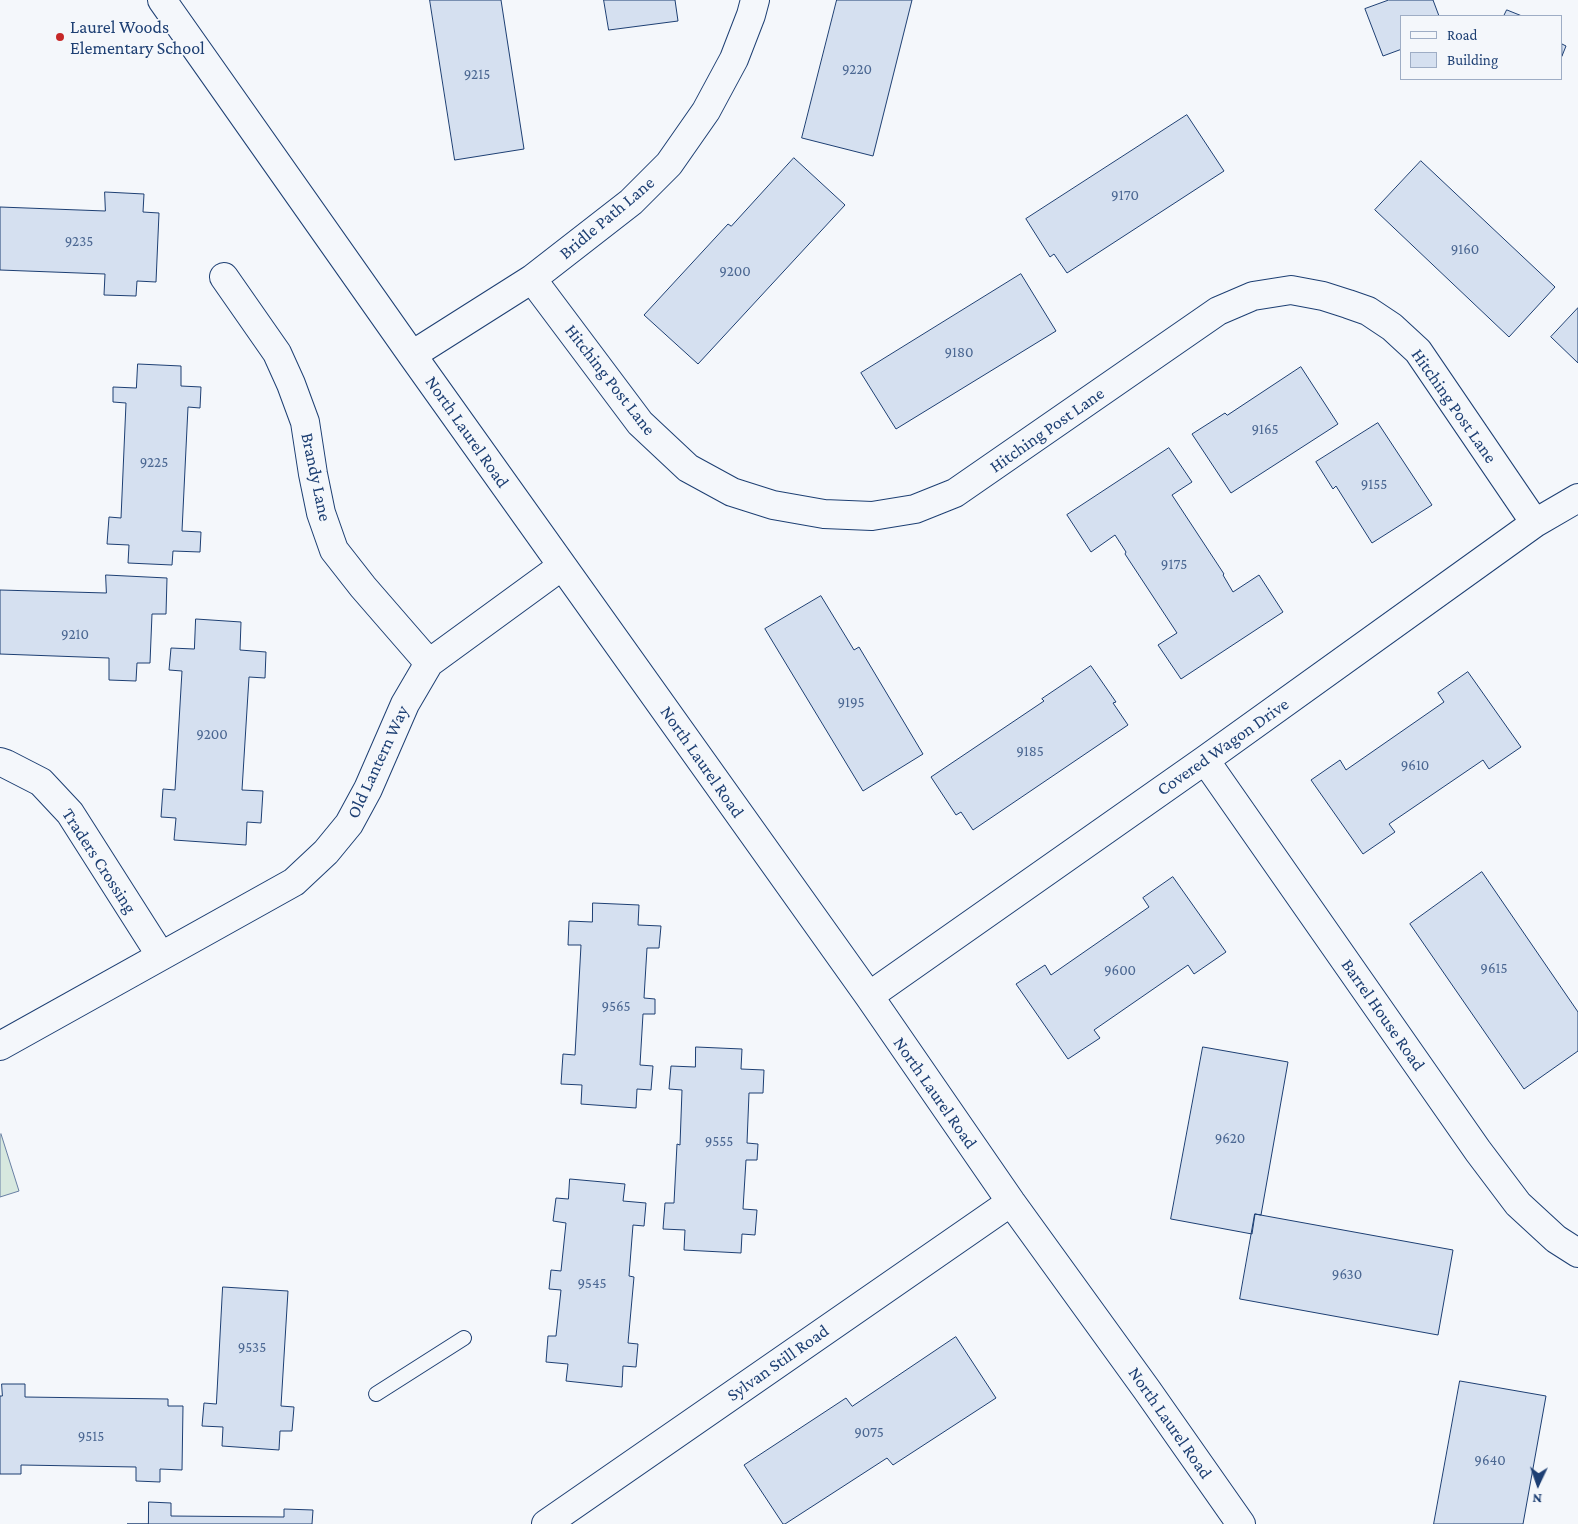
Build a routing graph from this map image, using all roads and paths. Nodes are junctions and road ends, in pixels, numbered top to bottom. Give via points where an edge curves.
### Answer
1 (162, 0) edge
2 (755, 0) edge
3 (224, 277) dead end
4 (532, 279) junction
5 (412, 355) junction
6 (1578, 498) edge
7 (1535, 523) junction
8 (562, 566) junction
9 (429, 663) junction
10 (1205, 760) junction
11 (0, 762) edge
12 (161, 956) junction
13 (869, 996) junction
14 (0, 1046) edge
15 (1011, 1202) junction
16 (1578, 1253) edge
17 (464, 1338) dead end
18 (376, 1394) dead end
19 (546, 1524) edge
20 (1241, 1524) edge

1 - 5 street, North Laurel Road
2 - 4 street, Bridle Path Lane via 734,60 706,112 669,164 631,202
3 - 9 street, Brandy Lane via 277,354 291,384 305,422 321,513 334,550
4 - 5 street, Bridle Path Lane
4 - 7 street, Hitching Post Lane via 640,423 688,468 732,492 773,505 824,514 872,516 915,509 955,494 1218,311 1253,296 1291,290 1323,296 1368,311 1418,351
5 - 8 street, North Laurel Road
6 - 7 street, Covered Wagon Drive
7 - 10 street, Covered Wagon Drive
8 - 9 street, Old Lantern Way
8 - 13 street, North Laurel Road
9 - 12 street, Old Lantern Way via 405,704 350,824 326,852 294,882
10 - 13 street, Covered Wagon Drive
10 - 16 street, Barrel House Road via 1518,1204 1556,1239
11 - 12 street, Traders Crossing via 41,782 70,814
12 - 14 street, Old Lantern Way
13 - 15 street, North Laurel Road
15 - 19 street, Sylvan Still Road
15 - 20 street, North Laurel Road
17 - 18 lane

